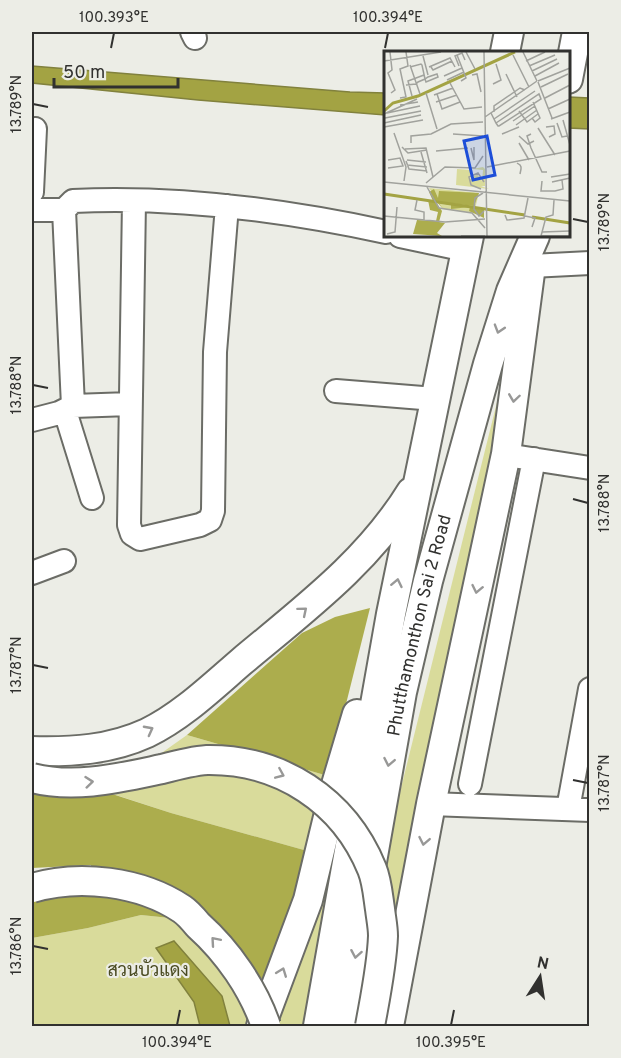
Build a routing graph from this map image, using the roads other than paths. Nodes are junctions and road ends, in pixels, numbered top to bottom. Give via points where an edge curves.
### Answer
1 (509, 32) edge
2 (577, 32) edge
3 (505, 51) edge
4 (570, 69) edge
5 (35, 129) dead end
6 (32, 192) edge
7 (134, 201) junction
8 (227, 206) junction
9 (32, 210) edge
10 (64, 210) junction
11 (384, 232) edge
12 (410, 237) edge
13 (535, 237) edge
14 (535, 237) edge
15 (467, 243) edge
16 (590, 263) edge
17 (531, 266) junction
18 (336, 391) dead end
19 (435, 399) junction
20 (130, 404) junction
21 (69, 409) junction
22 (32, 420) edge
23 (506, 454) junction
24 (534, 459) junction
25 (590, 468) edge
26 (419, 478) junction
27 (92, 498) dead end
28 (64, 561) dead end
29 (32, 573) edge
30 (391, 614) junction
31 (590, 689) edge
32 (32, 751) edge
33 (32, 778) edge
34 (470, 784) dead end
35 (431, 804) junction
36 (579, 809) edge
37 (32, 888) edge
38 (261, 1026) edge
39 (266, 1026) edge
40 (318, 1026) edge
41 (343, 1026) edge
42 (370, 1026) edge
43 (389, 1026) edge

1 - 3 main road
2 - 4 main road
5 - 6 street
7 - 8 street
7 - 10 street via 73,201
7 - 20 street
8 - 11 street
8 - 20 street via 215,352 210,520 140,539 132,534
9 - 10 street
10 - 21 street
12 - 15 street
13 - 17 main road
14 -> 41 main road, Phutthamonthon Sai 2 Road via 511,291 488,364 402,692
15 - 19 main road, Phutthamonthon Sai 2 Road
16 - 17 street
17 -> 23 main road
18 - 19 street
19 - 26 main road, Phutthamonthon Sai 2 Road
20 - 21 street
21 - 22 street
21 - 27 street
23 - 24 street
23 -> 35 main road
24 - 25 street
24 - 34 street
30 -> 26 main road, Phutthamonthon Sai 2 Road
32 -> 26 main road via 82,751 118,744 148,732 184,710 331,587 368,551 397,515
28 - 29 street
38 -> 30 main road via 308,900 346,748
30 - 40 main road, Phutthamonthon Sai 2 Road
31 - 36 street
33 -> 42 main road, bridge via 75,783 205,760 227,761 260,765 318,795 357,843 372,869 377,890 383,935
35 - 36 street
35 -> 43 main road
39 -> 37 main road, bridge via 238,971 214,939 182,909 146,892 116,884 84,880

